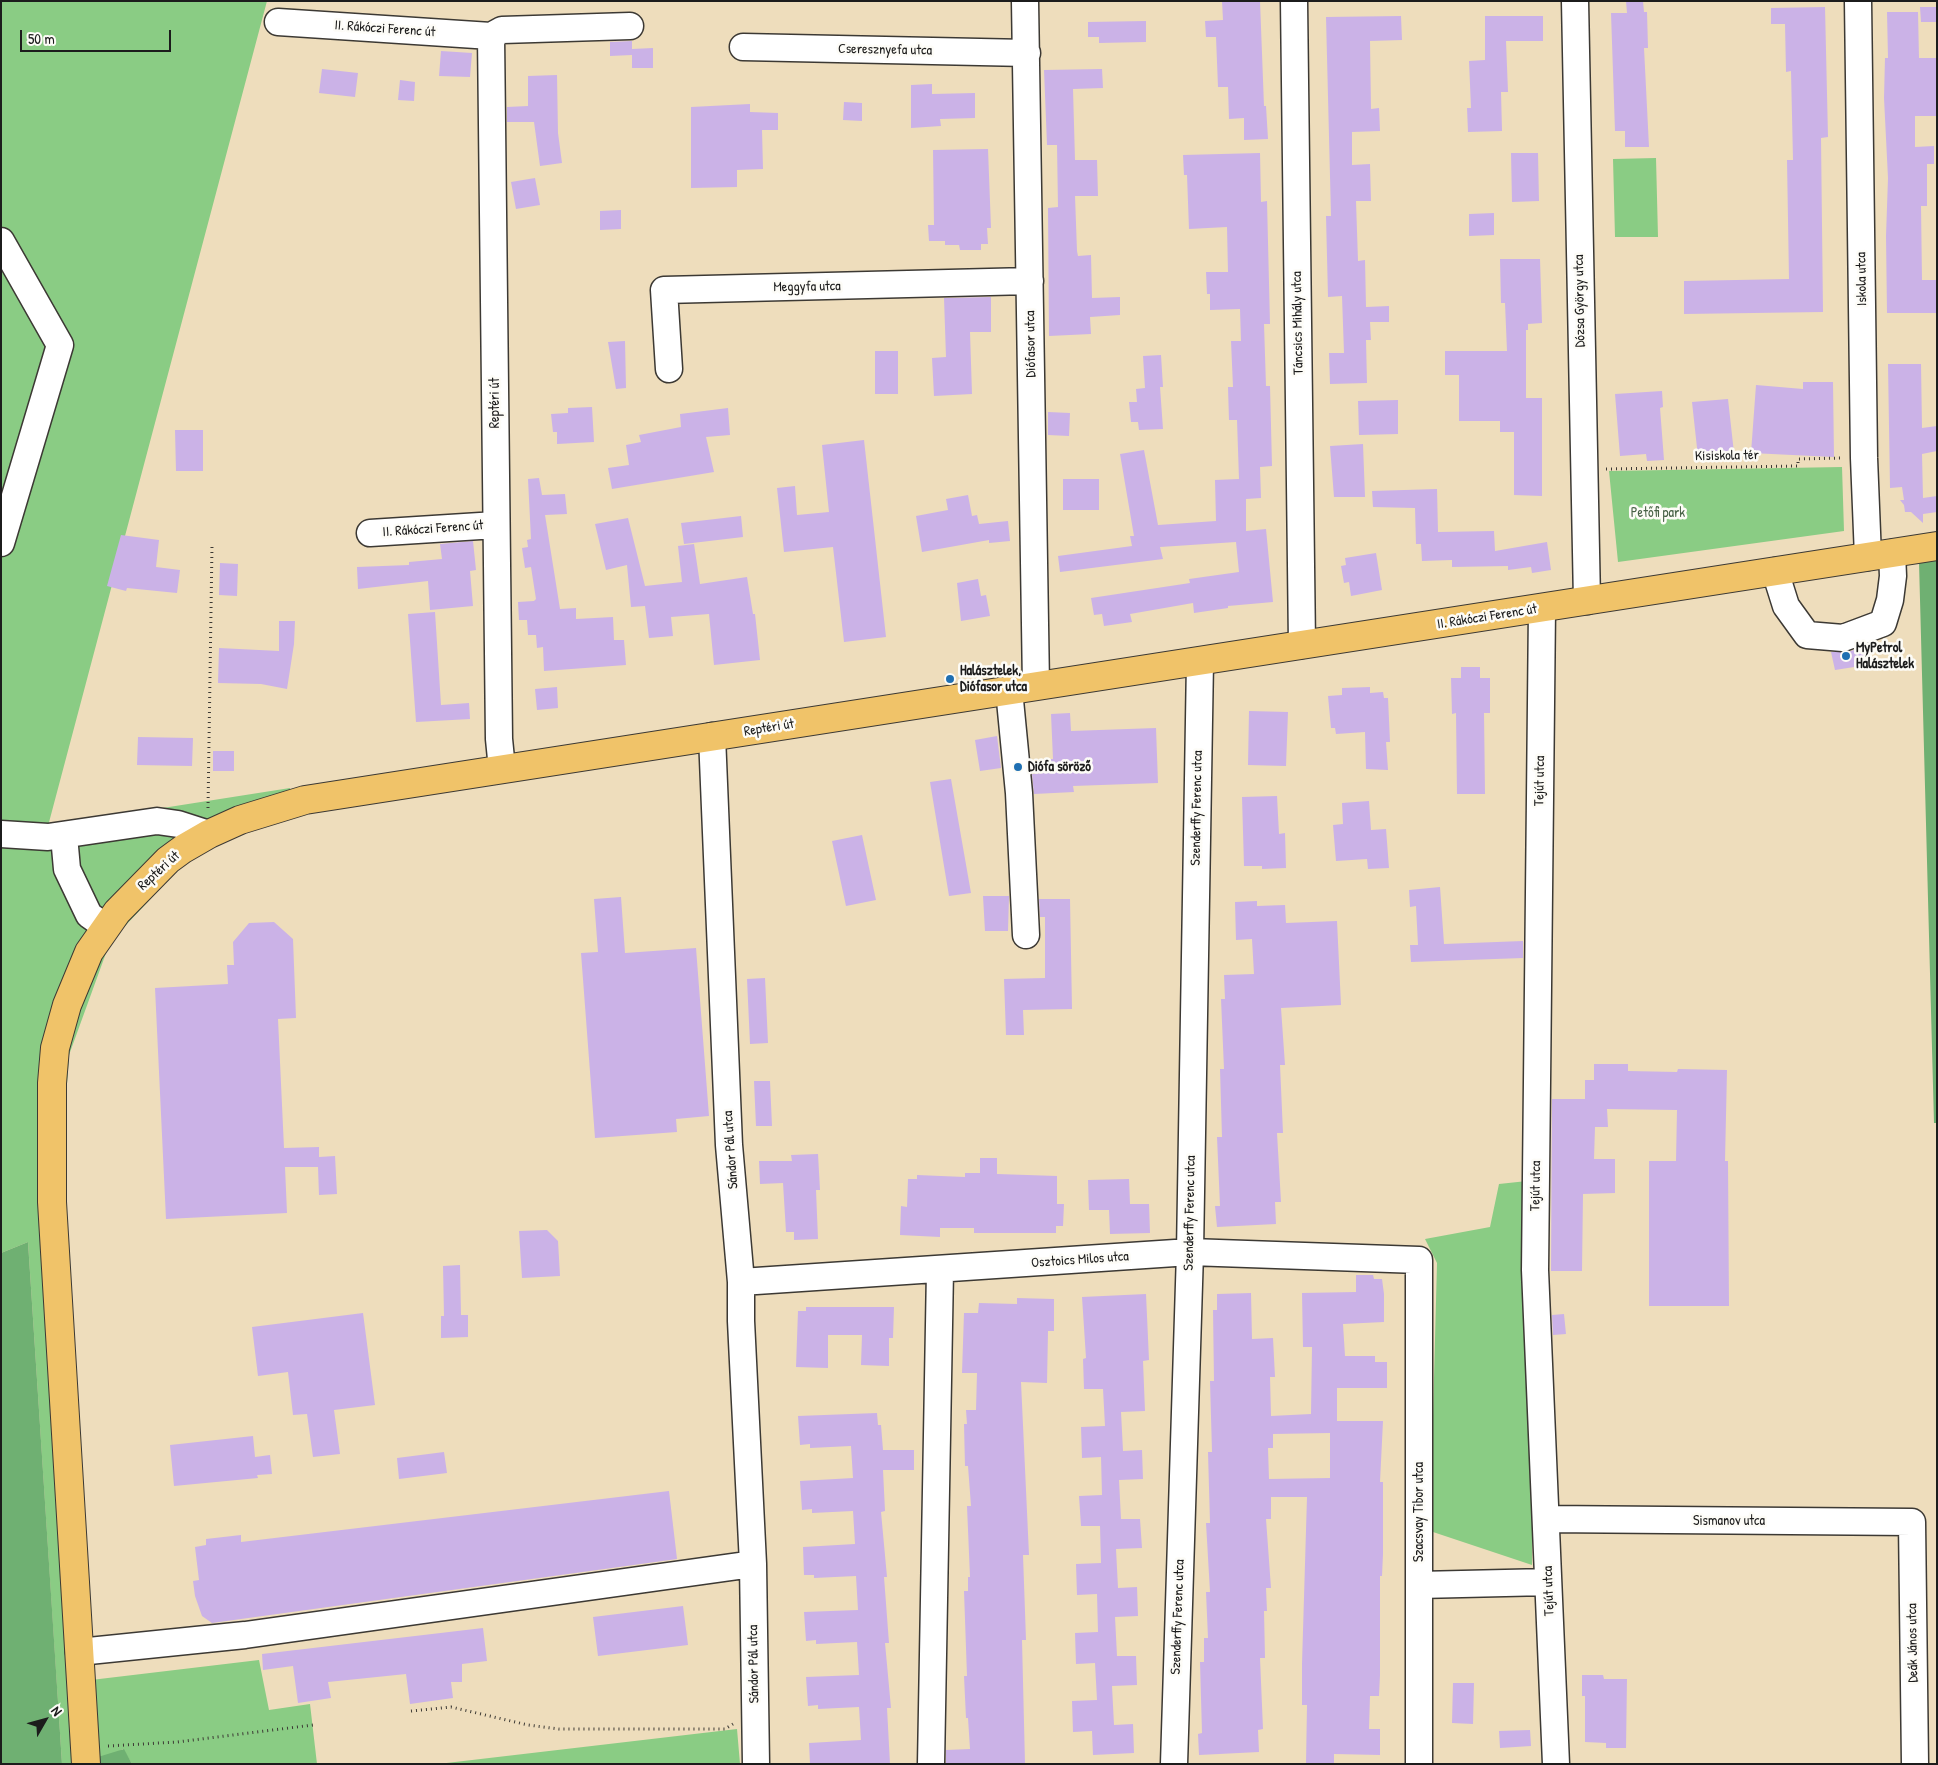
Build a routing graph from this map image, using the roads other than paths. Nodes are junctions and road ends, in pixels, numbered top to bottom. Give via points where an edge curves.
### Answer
1 (1025, 1) edge
2 (1294, 1) edge
3 (1575, 1) edge
4 (1858, 1) edge
5 (278, 22) dead end
6 (630, 26) dead end
7 (492, 36) junction
8 (742, 47) dead end
9 (1026, 53) junction
10 (1, 241) edge
11 (1030, 281) junction
12 (670, 370) dead end
13 (496, 525) junction
14 (370, 533) dead end
15 (1, 543) edge
16 (1937, 546) edge
17 (1880, 555) junction
18 (1775, 571) junction
19 (1587, 601) junction
20 (1542, 608) junction
21 (1302, 645) junction
22 (1200, 661) junction
23 (1036, 686) junction
24 (1009, 690) junction
25 (712, 736) junction
26 (502, 770) junction
27 (208, 821) junction
28 (1, 834) edge
29 (64, 836) junction
30 (106, 927) junction
31 (1026, 935) dead end
32 (1190, 1252) junction
33 (1419, 1260) joint
34 (940, 1270) junction
35 (742, 1282) junction
36 (1546, 1519) junction
37 (1912, 1522) joint
38 (742, 1565) junction
39 (1548, 1582) junction
40 (1419, 1585) junction
41 (79, 1652) junction
42 (85, 1756) edge
43 (756, 1764) edge
44 (931, 1764) edge
45 (1174, 1764) edge
46 (1419, 1764) edge
47 (1556, 1764) edge
48 (1915, 1764) edge

1 - 9 street, Diófasor utca
2 - 21 street, Táncsics Mihály utca
3 - 19 street, Dózsa György utca
4 - 17 street, Iskola utca via 1864,458
5 - 7 street, II. Rákóczi Ferenc út
6 - 7 street, II. Rákóczi Ferenc út via 502,30
7 - 13 street, Reptéri út
8 - 9 street, Cseresznyefa utca
9 - 11 street, Diófasor utca
10 - 15 street via 60,345
11 - 12 street, Meggyfa utca via 664,290
11 - 23 street, Diófasor utca
13 - 14 street, II. Rákóczi Ferenc út
13 - 26 street, Reptéri út
16 - 17 main road, II. Rákóczi Ferenc út
17 - 18 main road, II. Rákóczi Ferenc út
17 - 18 street, Iskola utca via 1890,600 1883,624 1843,638 1807,635 1786,606
18 - 19 main road, II. Rákóczi Ferenc út
19 - 20 main road, II. Rákóczi Ferenc út
20 - 21 main road, II. Rákóczi Ferenc út
20 - 36 street, Tejút utca via 1535,1270
21 - 22 main road, II. Rákóczi Ferenc út
22 - 23 main road, II. Rákóczi Ferenc út
22 - 32 street, Szenderffy Ferenc utca
23 - 24 main road, Reptéri út
24 - 25 main road, Reptéri út
24 - 31 street via 1019,793
25 - 26 main road, Reptéri út
25 - 35 street, Sándor Pál utca via 729,1145
26 - 27 main road, Reptéri út via 305,800 240,820
27 - 29 street via 178,824 158,821
27 - 30 main road, Reptéri út
28 - 29 street
29 - 30 street via 66,869 89,915
30 - 41 main road, Reptéri út via 89,952 66,1005 55,1048 52,1083 52,1202
32 - 33 street, Osztoics Milos utca
32 - 34 street, Osztoics Milos utca
32 - 45 street, Szenderffy Ferenc utca
33 - 40 street, Szacsvay Tibor utca
34 - 35 street, Osztoics Milos utca
34 - 44 street
35 - 38 street, Sándor Pál utca
36 - 37 street, Sismanov utca
36 - 39 street, Tejút utca
37 - 48 street, Deák János utca
38 - 41 street via 245,1635
38 - 43 street, Sándor Pál utca via 754,1690
39 - 40 street
39 - 47 street, Tejút utca
40 - 46 street, Szacsvay Tibor utca
41 - 42 main road, Reptéri út

